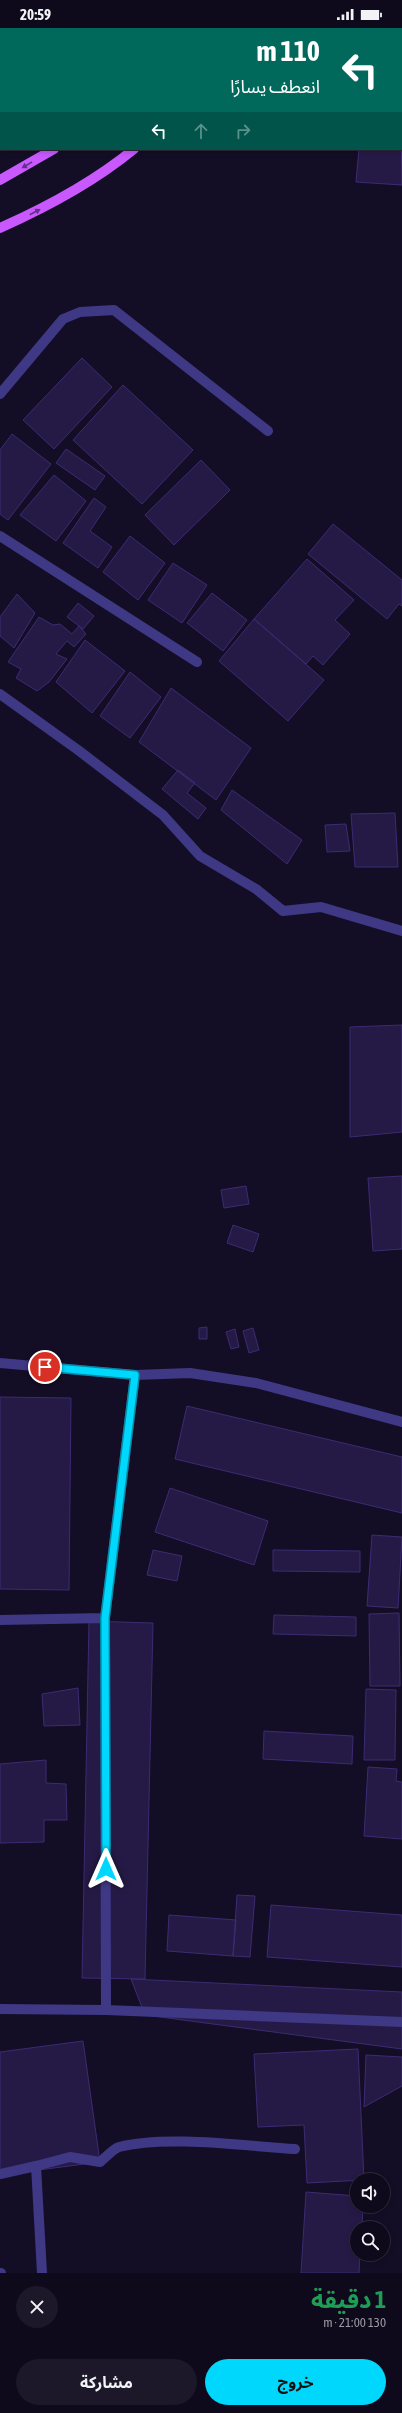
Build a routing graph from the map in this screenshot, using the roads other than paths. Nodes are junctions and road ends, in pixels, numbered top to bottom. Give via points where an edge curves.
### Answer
1 (52, 150) edge
2 (133, 150) edge
3 (0, 180) edge
4 (0, 228) edge
5 (0, 394) edge
6 (268, 431) dead end
7 (0, 536) edge
8 (197, 662) dead end
9 (0, 694) edge
10 (402, 931) edge
11 (0, 1363) edge
12 (135, 1375) junction
13 (402, 1422) edge
14 (105, 1618) junction
15 (0, 1620) edge
16 (0, 2009) edge
17 (106, 2010) junction
18 (402, 2022) edge
19 (295, 2149) dead end
20 (36, 2166) junction
21 (0, 2174) edge
22 (42, 2273) edge

1 -> 3 main road
4 -> 2 main road via 33,213 82,185
5 - 6 street via 63,319 97,309 114,310
7 - 8 street
9 - 10 street via 163,815 200,856 256,888 283,911 321,907
11 - 12 street
12 - 13 street via 190,1373 256,1383
12 - 14 street
14 - 15 street
14 - 17 street
16 - 17 street
17 - 18 street
19 - 20 street via 186,2143 146,2144 118,2147 100,2162 70,2158
20 - 21 street
20 - 22 street

